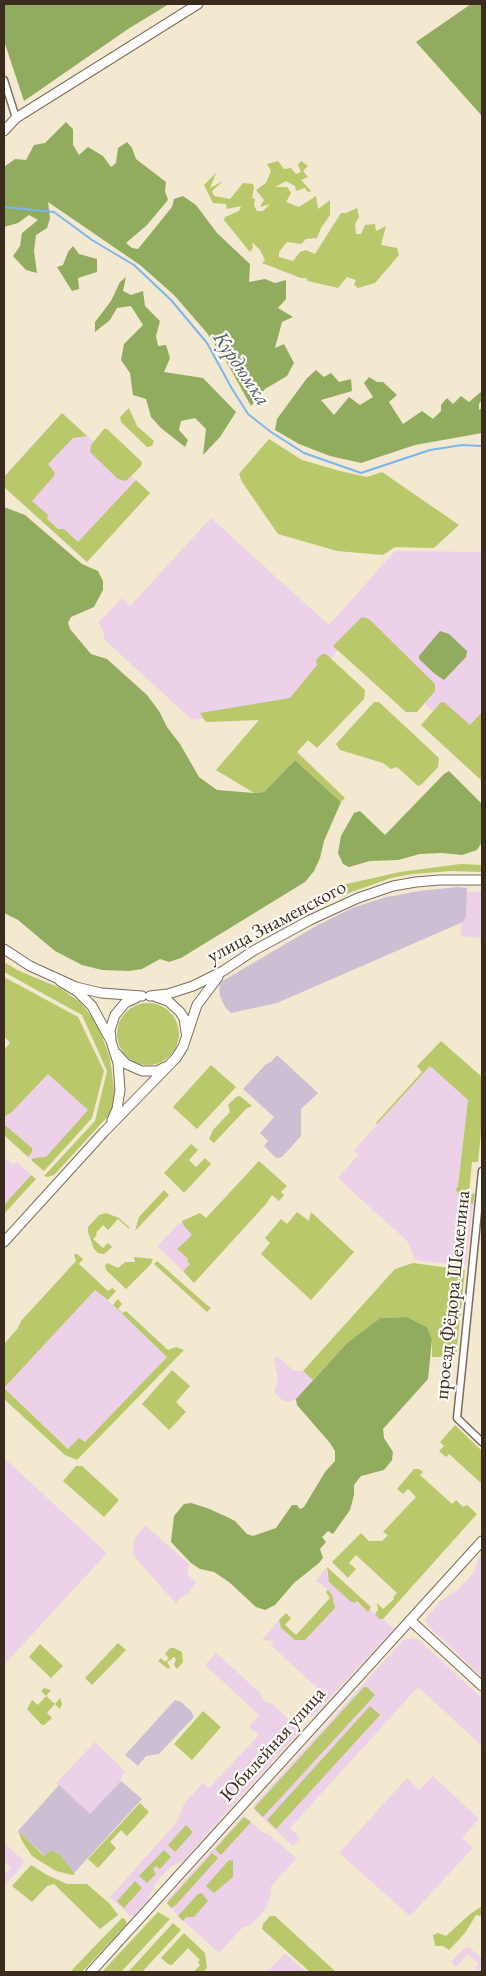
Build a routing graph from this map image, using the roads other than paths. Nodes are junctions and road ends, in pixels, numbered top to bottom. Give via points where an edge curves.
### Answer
1 (198, 4) edge
2 (4, 80) edge
3 (16, 118) junction
4 (4, 131) edge
5 (482, 880) edge
6 (4, 949) edge
7 (223, 971) junction
8 (60, 981) junction
9 (146, 996) junction
10 (185, 1039) junction
11 (111, 1041) junction
12 (114, 1050) junction
13 (173, 1062) junction
14 (104, 1132) junction
15 (482, 1171) edge
16 (4, 1242) edge
17 (482, 1442) edge
18 (482, 1541) edge
19 (410, 1620) junction
20 (482, 1686) edge
21 (91, 1972) edge

1 - 3 main road
2 - 3 street
3 - 4 main road
5 - 7 main road, улица Знаменского via 416,882 365,895 310,920
6 - 8 main road
7 - 9 main road, улица Знаменского via 180,991
7 - 10 main road via 201,998
8 - 9 main road via 101,993
8 - 11 main road via 92,1006
9 - 10 main road via 168,1001 180,1012 186,1025
9 - 11 main road via 119,1008 112,1021
10 - 13 main road
11 - 12 main road
12 - 13 main road via 126,1064 142,1071 157,1071
12 - 14 main road via 120,1078 119,1100 115,1116
13 - 14 main road
14 - 16 main road
15 - 17 street, проезд Фёдора Шемелина via 457,1418
18 - 19 main road, Юбилейная улица
19 - 20 main road
19 - 21 main road, Юбилейная улица

